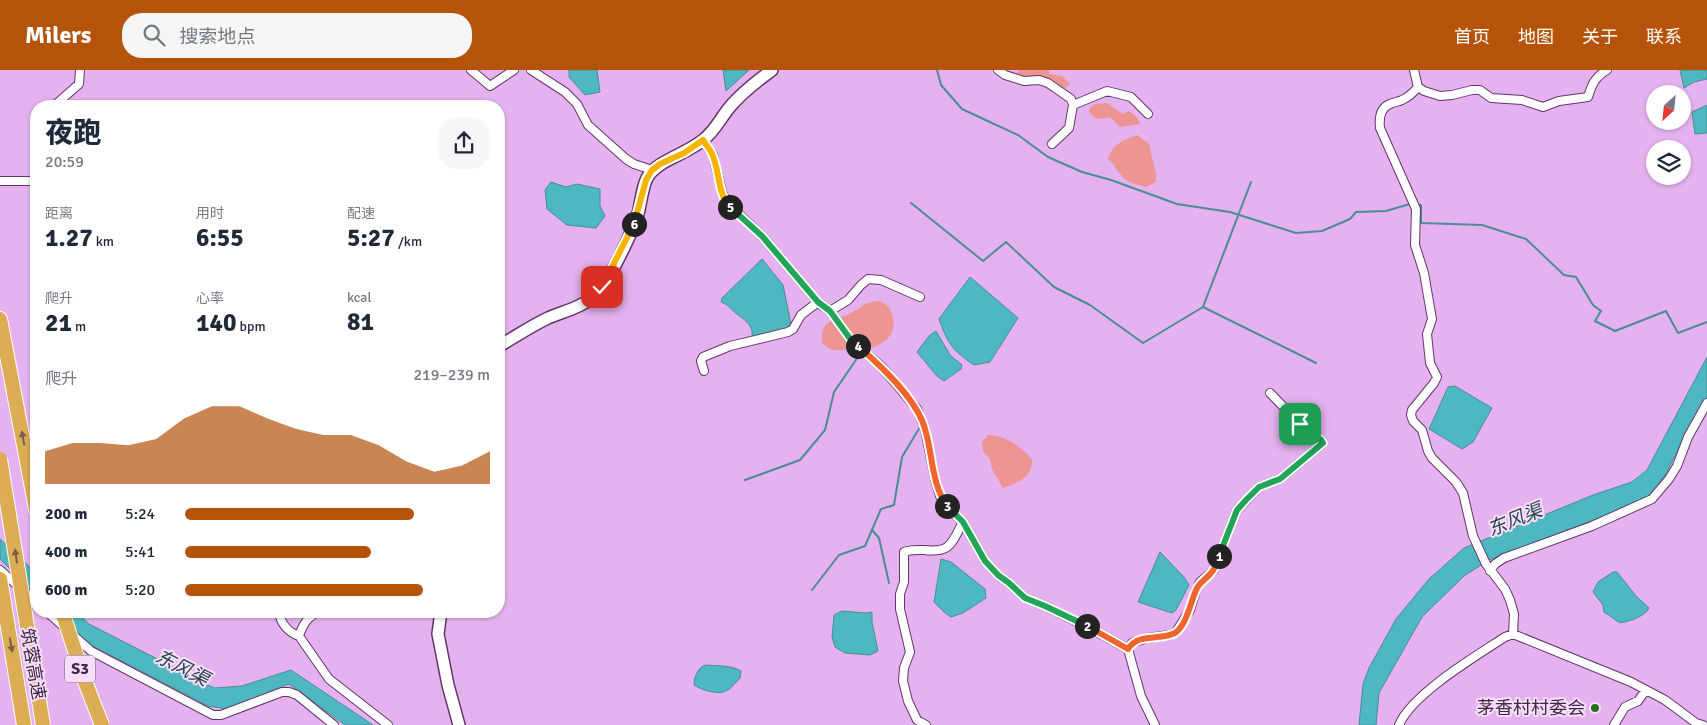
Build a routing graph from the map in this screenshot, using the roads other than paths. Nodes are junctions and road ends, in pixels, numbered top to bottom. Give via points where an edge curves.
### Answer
1 (80, 70) edge
2 (471, 70) edge
3 (514, 70) edge
4 (531, 70) edge
5 (772, 70) edge
6 (998, 70) edge
7 (1414, 70) edge
8 (1607, 70) edge
9 (1418, 87) junction
10 (61, 100) edge
11 (1073, 105) junction
12 (1148, 114) dead end
13 (703, 140) junction
14 (1052, 144) dead end
15 (652, 170) junction
16 (0, 181) edge
17 (30, 181) edge
18 (920, 296) dead end
19 (818, 302) junction
20 (830, 311) junction
21 (0, 319) edge
22 (505, 343) edge
23 (704, 371) dead end
24 (1270, 393) dead end
25 (1707, 403) edge
26 (0, 459) edge
27 (30, 475) edge
28 (963, 522) junction
29 (1488, 568) junction
30 (0, 570) edge
31 (0, 580) edge
32 (30, 597) edge
33 (54, 618) edge
34 (64, 618) edge
35 (280, 618) edge
36 (308, 618) edge
37 (440, 618) edge
38 (1513, 634) junction
39 (299, 636) junction
40 (1128, 649) junction
41 (1646, 690) junction
42 (24, 725) edge
43 (43, 725) edge
44 (102, 725) edge
45 (334, 725) edge
46 (388, 725) edge
47 (459, 725) edge
48 (926, 725) edge
49 (1155, 725) edge
50 (1399, 725) edge
51 (1614, 725) edge
52 (1703, 725) edge

1 - 10 street via 79,84
2 - 3 street via 490,86
4 - 15 street via 565,92 577,104 588,124 626,159
5 - 13 street via 728,108 716,128
6 - 11 street via 1024,81 1048,83 1070,99
7 - 9 street
8 - 9 street via 1598,76 1588,97 1543,107 1522,100 1491,98 1480,90 1440,96
9 - 29 street via 1400,102 1389,104 1382,110 1379,120 1414,204 1415,244 1432,319 1427,334 1430,363 1437,377 1411,415 1422,430 1432,458 1463,493 1473,536
11 - 12 street via 1108,91 1131,97
11 - 14 street via 1069,128
13 - 15 street
13 - 19 street via 712,155 727,203 762,236
15 - 22 street via 629,236 597,294 584,304 547,319
16 - 17 street
18 - 20 street via 880,280 868,279 848,300
19 - 20 street
19 - 23 street via 801,315 788,332 730,346 703,357
20 - 28 street via 851,340 882,367 917,409 925,429 940,496
27 -> 21 highway
24 - 40 street via 1323,443 1280,479 1259,487 1237,510 1213,571 1200,582 1190,610 1176,632 1132,643
25 - 29 street via 1688,437 1677,466 1652,499 1592,526 1504,558
43 -> 26 highway, 筑蓉高速, bridge
28 - 40 street via 985,561 1025,598
28 - 48 street via 945,550 911,549 904,552 900,609 910,652 903,681 917,720
29 - 38 street via 1510,600 1514,614
30 - 32 street
31 -> 42 highway, 筑蓉高速
33 - 45 street via 91,651 213,715 282,692 297,695
34 - 44 highway, S3, bridge
35 - 39 street via 292,634
36 - 39 street
37 - 47 street via 438,634
38 - 41 street
38 - 50 street via 1505,636 1438,683 1410,706
39 - 46 street via 329,679
40 - 49 street via 1142,696
41 - 51 street via 1638,701 1625,708
41 - 52 street

